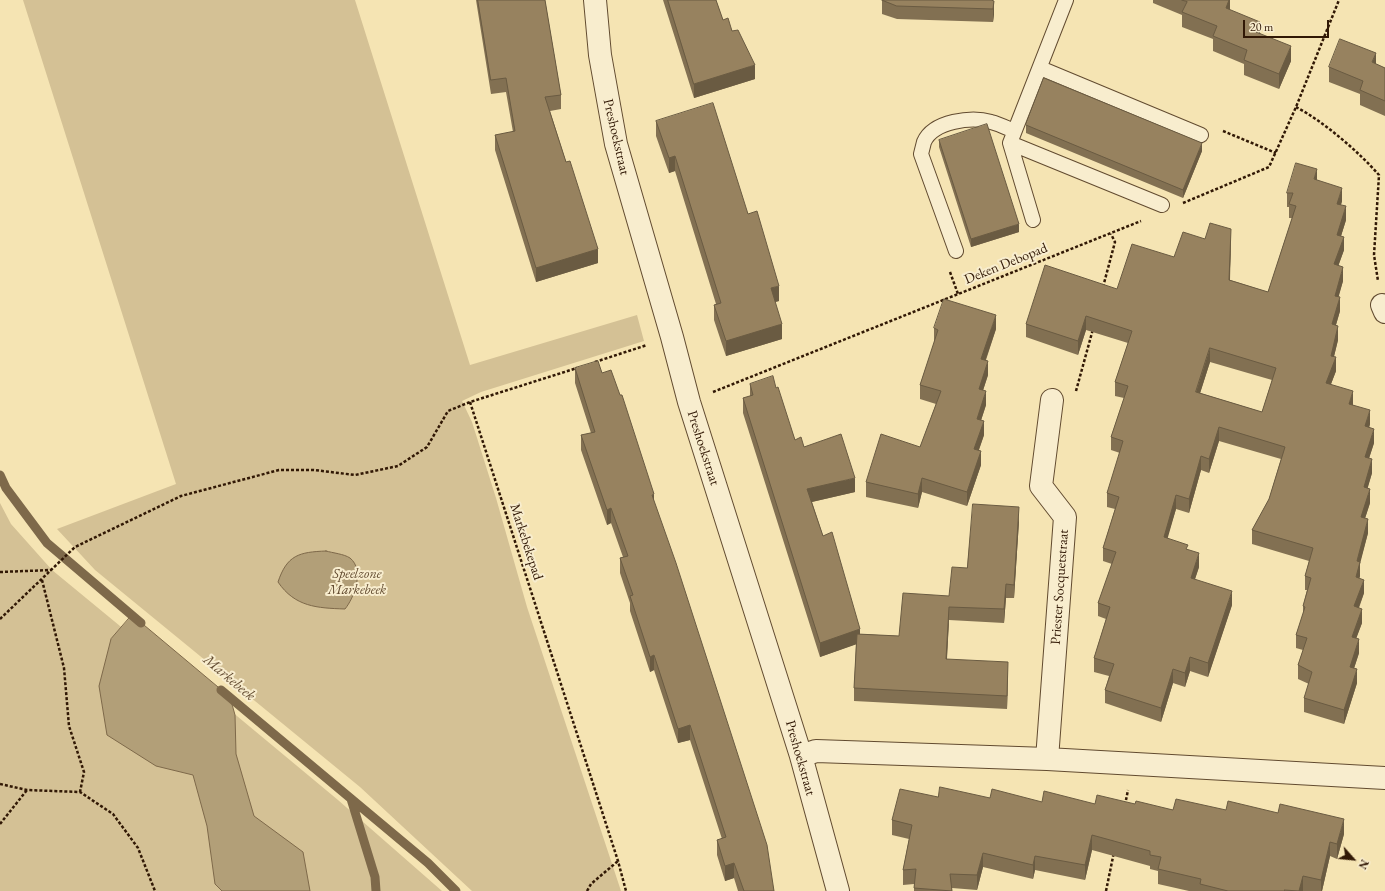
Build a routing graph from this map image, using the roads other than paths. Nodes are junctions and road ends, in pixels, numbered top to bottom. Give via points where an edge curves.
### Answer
1 (595, 0) edge
2 (1066, 0) edge
3 (1040, 68) junction
4 (1201, 135) road end
5 (1012, 137) junction
6 (1162, 205) dead end
7 (1033, 220) dead end
8 (956, 251) dead end
9 (1052, 400) road end
10 (801, 756) junction
11 (1047, 759) junction
12 (1385, 778) edge
13 (838, 891) edge

1 - 10 street, Preshoekstraat via 600,55 616,144 689,402
2 - 3 lane
3 - 4 lane
3 - 5 lane
5 - 6 lane
5 - 7 lane
5 - 8 lane via 991,122 974,119 958,120 937,129 924,141 921,154
9 - 11 street, Priester Socquetstraat via 1041,486 1064,517
10 - 11 street via 816,751
10 - 13 street, Preshoekstraat
11 - 12 street

